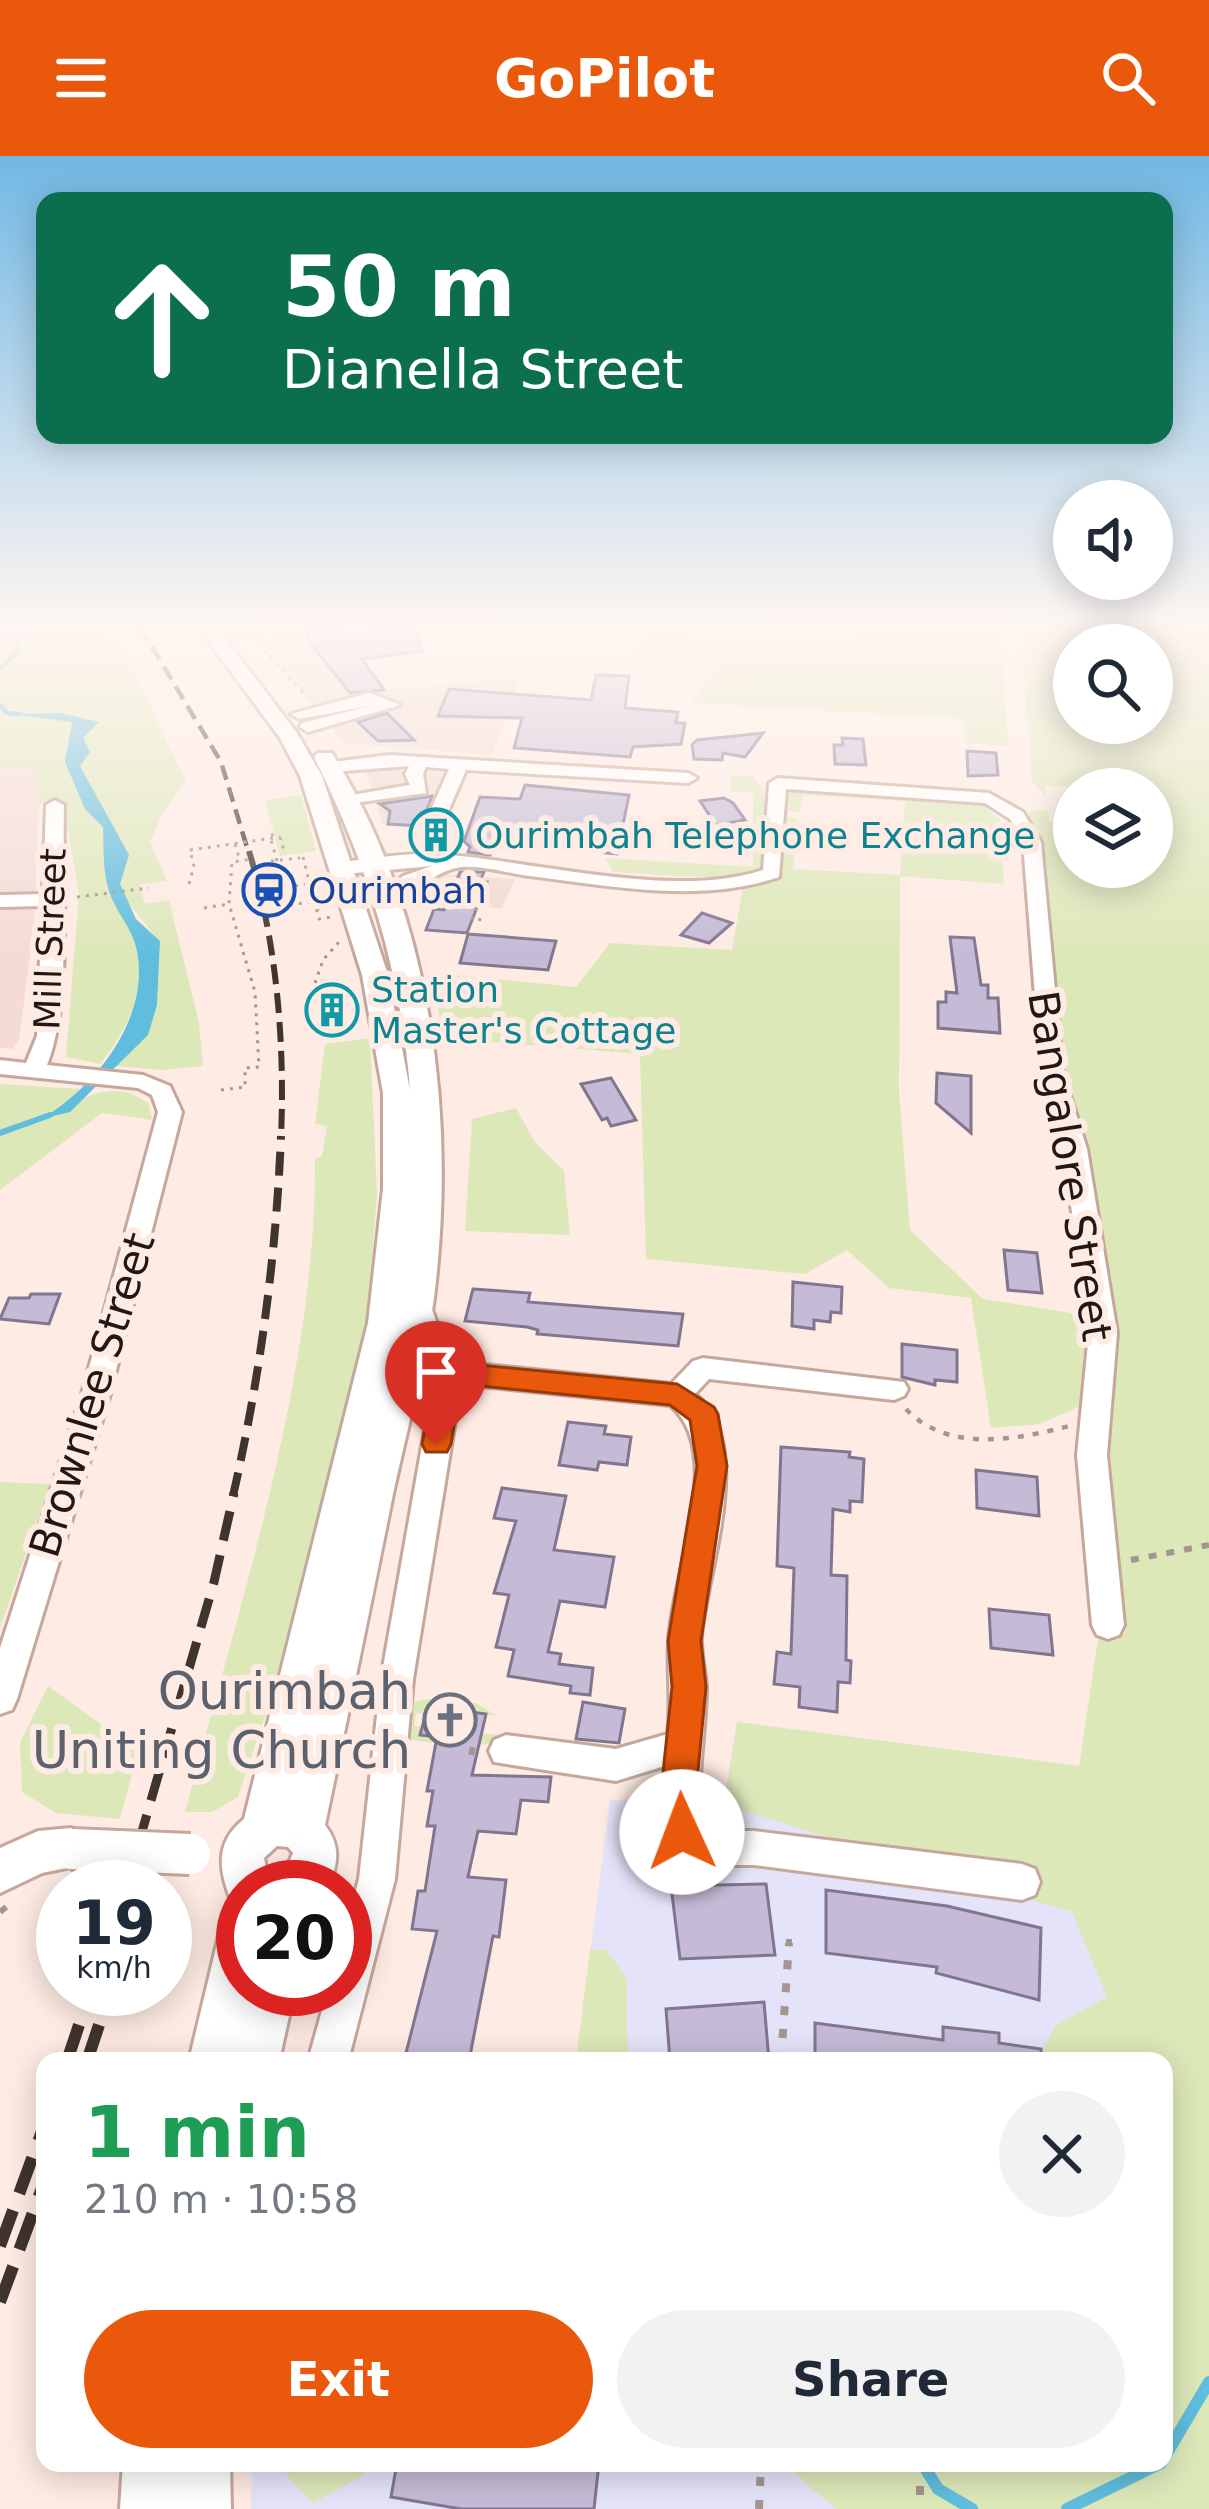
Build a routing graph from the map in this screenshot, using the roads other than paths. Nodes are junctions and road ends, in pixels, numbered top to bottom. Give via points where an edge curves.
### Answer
1 (289, 737) edge
2 (314, 737) edge
3 (324, 737) edge
4 (421, 761) junction
5 (460, 764) junction
6 (331, 767) junction
7 (688, 778) dead end
8 (346, 801) junction
9 (55, 806) dead end
10 (435, 820) dead end
11 (343, 862) junction
12 (468, 863) junction
13 (54, 900) junction
14 (0, 901) edge
15 (385, 901) junction
16 (0, 1067) edge
17 (34, 1070) junction
18 (418, 1299) junction
19 (448, 1372) junction
20 (894, 1389) road end
21 (677, 1395) junction
22 (393, 1414) junction
23 (1108, 1625) dead end
24 (0, 1699) edge
25 (683, 1745) junction
26 (483, 1749) dead end
27 (262, 1852) edge
28 (316, 1860) edge
29 (0, 1868) edge
30 (1022, 1882) dead end
31 (223, 2016) edge
32 (266, 2016) edge
33 (215, 2052) edge
34 (257, 2052) edge
35 (330, 2052) edge
36 (151, 2472) edge
37 (202, 2472) edge
38 (149, 2509) edge
39 (202, 2509) edge

1 - 11 main road
2 - 6 main road
3 - 4 street via 350,752
4 - 5 street
4 - 6 street
4 - 8 street via 414,774 420,789
5 - 7 street
5 - 10 street
6 - 8 main road
8 - 11 main road
9 - 13 street, Mill Street
11 - 12 street
11 - 15 main road
11 - 27 main road via 397,1093 396,1226 371,1386
12 - 15 street via 421,875
12 - 23 street, Bangalore Street via 748,883 772,873 778,783 989,798 1017,816 1032,842 1052,1074 1075,1149 1103,1333 1092,1456
13 - 14 street
13 - 17 street, Mill Street via 49,1036
15 - 18 main road via 424,1059 429,1172
16 - 17 street
17 - 24 street, Brownlee Street via 162,1090 170,1112 96,1394
18 - 19 street via 424,1330
18 - 22 main road
19 - 21 street
19 - 22 street
19 - 35 street via 397,1679 377,1879
20 - 21 street via 703,1368
21 - 25 street via 704,1414 712,1466 685,1641
22 - 27 main road
25 - 26 street via 616,1765
25 - 30 street via 682,1832 717,1848
27 - 28 main road via 311,1837
27 - 29 main road, bridge via 71,1849
31 - 33 main road
32 - 34 main road
36 - 38 main road
37 - 39 main road

